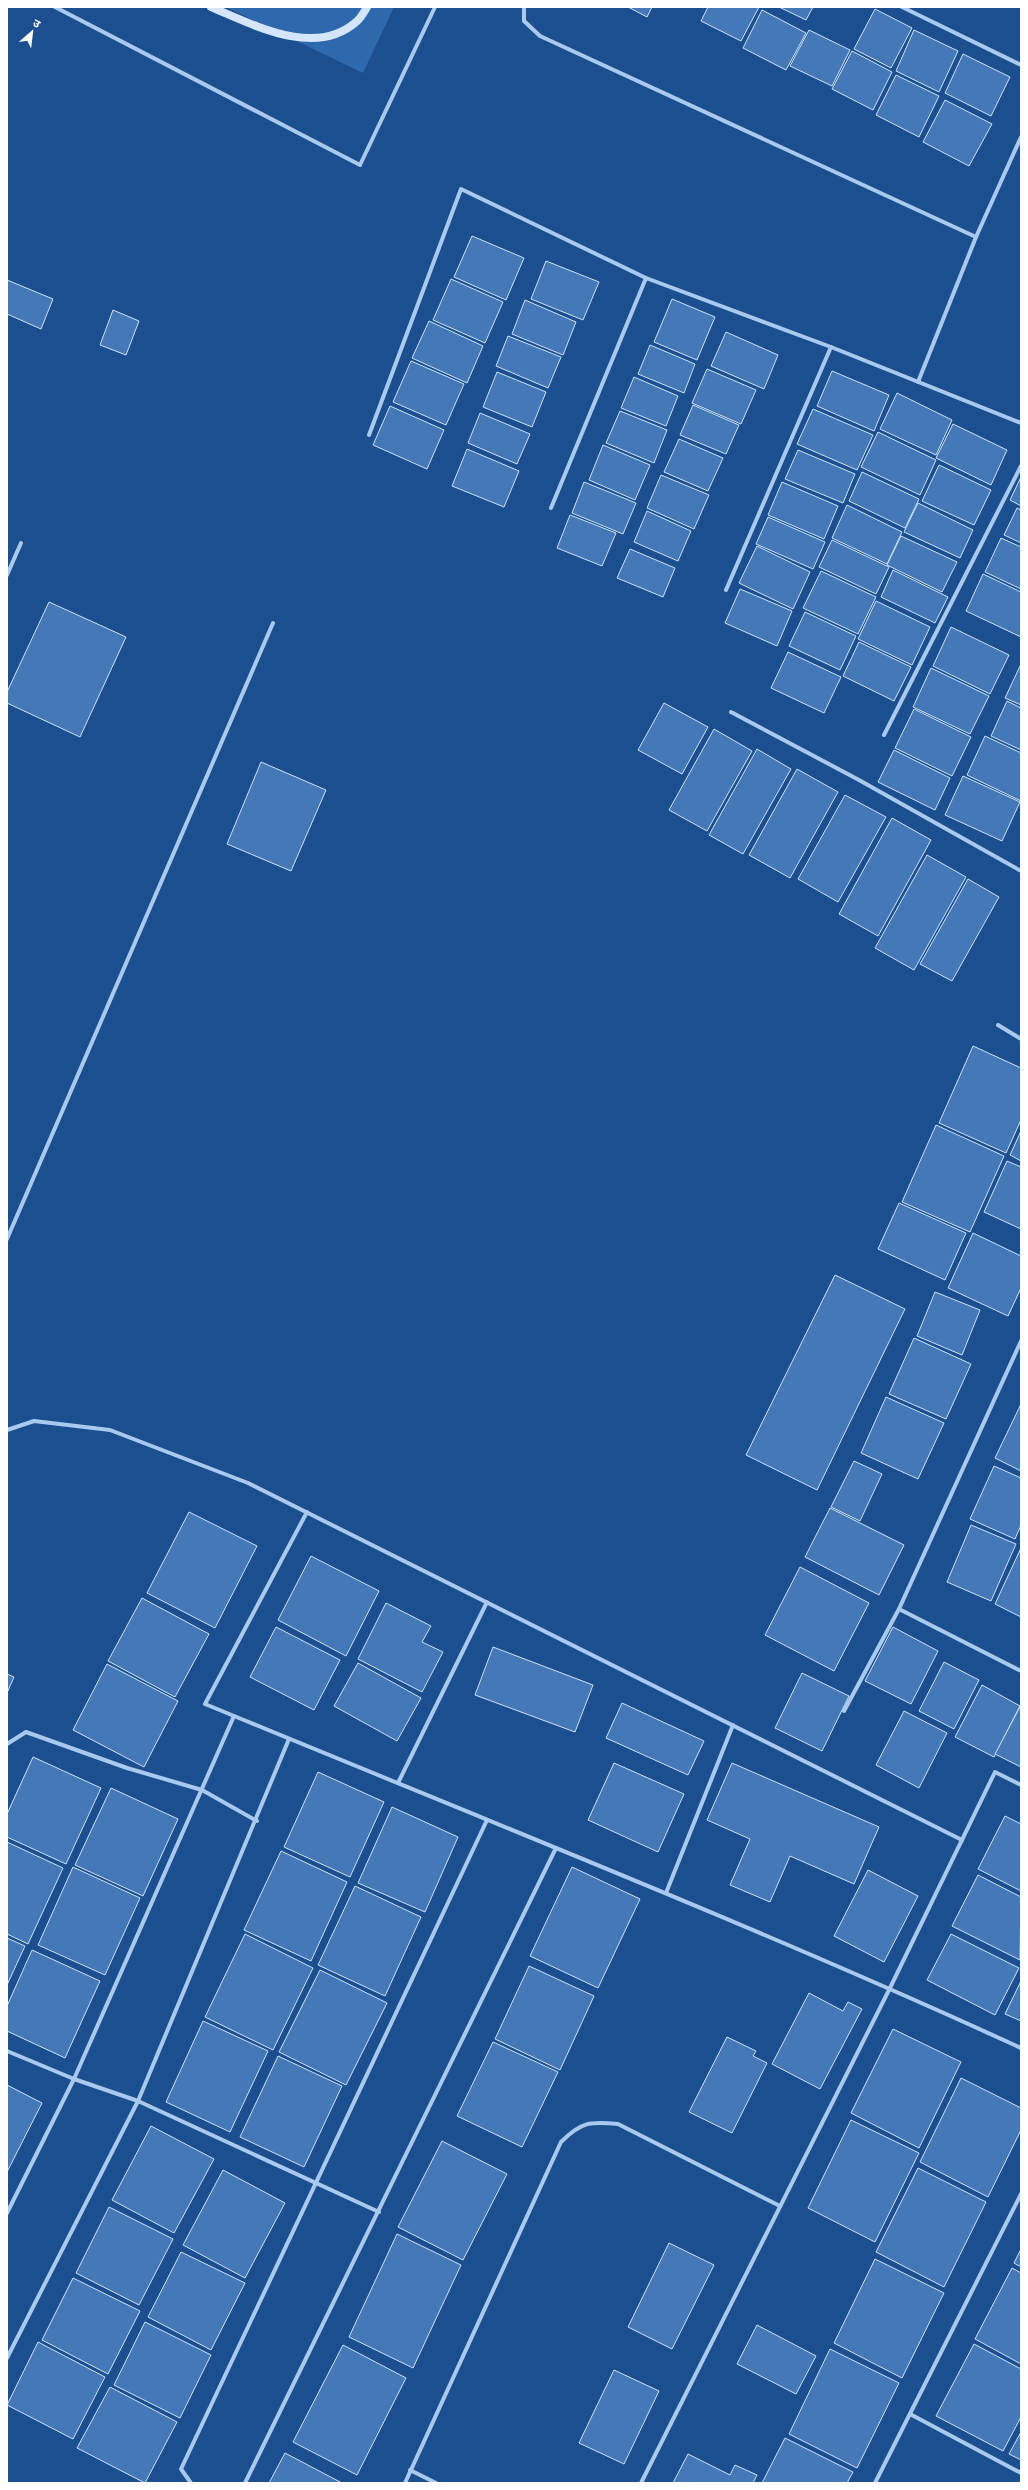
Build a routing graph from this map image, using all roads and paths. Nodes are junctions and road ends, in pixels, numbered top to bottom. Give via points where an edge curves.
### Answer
1 (55, 7) edge
2 (211, 7) edge
3 (367, 7) edge
4 (435, 7) edge
5 (524, 7) edge
6 (902, 7) edge
7 (1021, 65) edge
8 (1021, 137) edge
9 (976, 237) junction
10 (646, 278) junction
11 (831, 347) junction
12 (918, 382) junction
13 (1021, 423) edge
14 (369, 435) dead end
15 (1021, 466) edge
16 (552, 508) dead end
17 (21, 543) dead end
18 (7, 575) edge
19 (726, 590) dead end
20 (273, 623) dead end
21 (731, 712) dead end
22 (884, 735) dead end
23 (1021, 871) edge
24 (998, 1026) dead end
25 (1021, 1039) edge
26 (7, 1239) edge
27 (1021, 1341) edge
28 (7, 1430) edge
29 (307, 1512) junction
30 (487, 1602) junction
31 (899, 1609) junction
32 (1021, 1671) edge
33 (844, 1711) dead end
34 (234, 1716) junction
35 (733, 1725) junction
36 (289, 1739) junction
37 (7, 1744) edge
38 (398, 1783) junction
39 (1021, 1785) edge
40 (202, 1790) junction
41 (487, 1820) junction
42 (257, 1821) junction
43 (962, 1840) junction
44 (556, 1848) junction
45 (666, 1893) junction
46 (890, 1988) junction
47 (1021, 2048) edge
48 (7, 2051) edge
49 (74, 2079) junction
50 (138, 2101) junction
51 (315, 2184) junction
52 (1021, 2194) edge
53 (780, 2206) junction
54 (379, 2212) junction
55 (7, 2213) edge
56 (7, 2358) edge
57 (910, 2414) junction
58 (410, 2470) junction
59 (1021, 2473) edge
60 (191, 2483) edge
61 (245, 2483) edge
62 (405, 2483) edge
63 (436, 2483) edge
64 (640, 2483) edge
65 (875, 2483) edge

1 - 4 street via 360,164
2 - 3 street via 262,29 297,38 332,36 356,22
5 - 9 street via 524,21 540,36
6 - 7 street
8 - 9 street
9 - 12 street
10 - 11 street
10 - 14 street via 461,189
10 - 16 street
11 - 12 street
11 - 19 street
12 - 13 street
15 - 22 street
17 - 18 street
20 - 26 street
21 - 23 street
24 - 25 street
27 - 31 street
28 - 29 street via 34,1421 110,1430 248,1483
29 - 30 street
29 - 34 street via 205,1704
30 - 35 street
30 - 38 street
31 - 32 street
31 - 33 street
34 - 36 street
34 - 40 street
35 - 43 street
35 - 45 street
36 - 38 street
36 - 42 street
37 - 40 street via 26,1732 126,1768
38 - 41 street
39 - 43 street via 995,1772
40 - 42 street
40 - 49 street
41 - 44 street
41 - 51 street
42 - 50 street
43 - 46 street
44 - 45 street
44 - 54 street
45 - 46 street
46 - 47 street
46 - 53 street
48 - 49 street
49 - 50 street
49 - 55 street
50 - 51 street
50 - 56 street
51 - 54 street
51 - 60 street via 181,2469
52 - 57 street
53 - 58 street via 618,2124 597,2122 576,2128 561,2142
53 - 64 street
54 - 61 street
57 - 59 street
57 - 65 street
58 - 62 street
58 - 63 street

